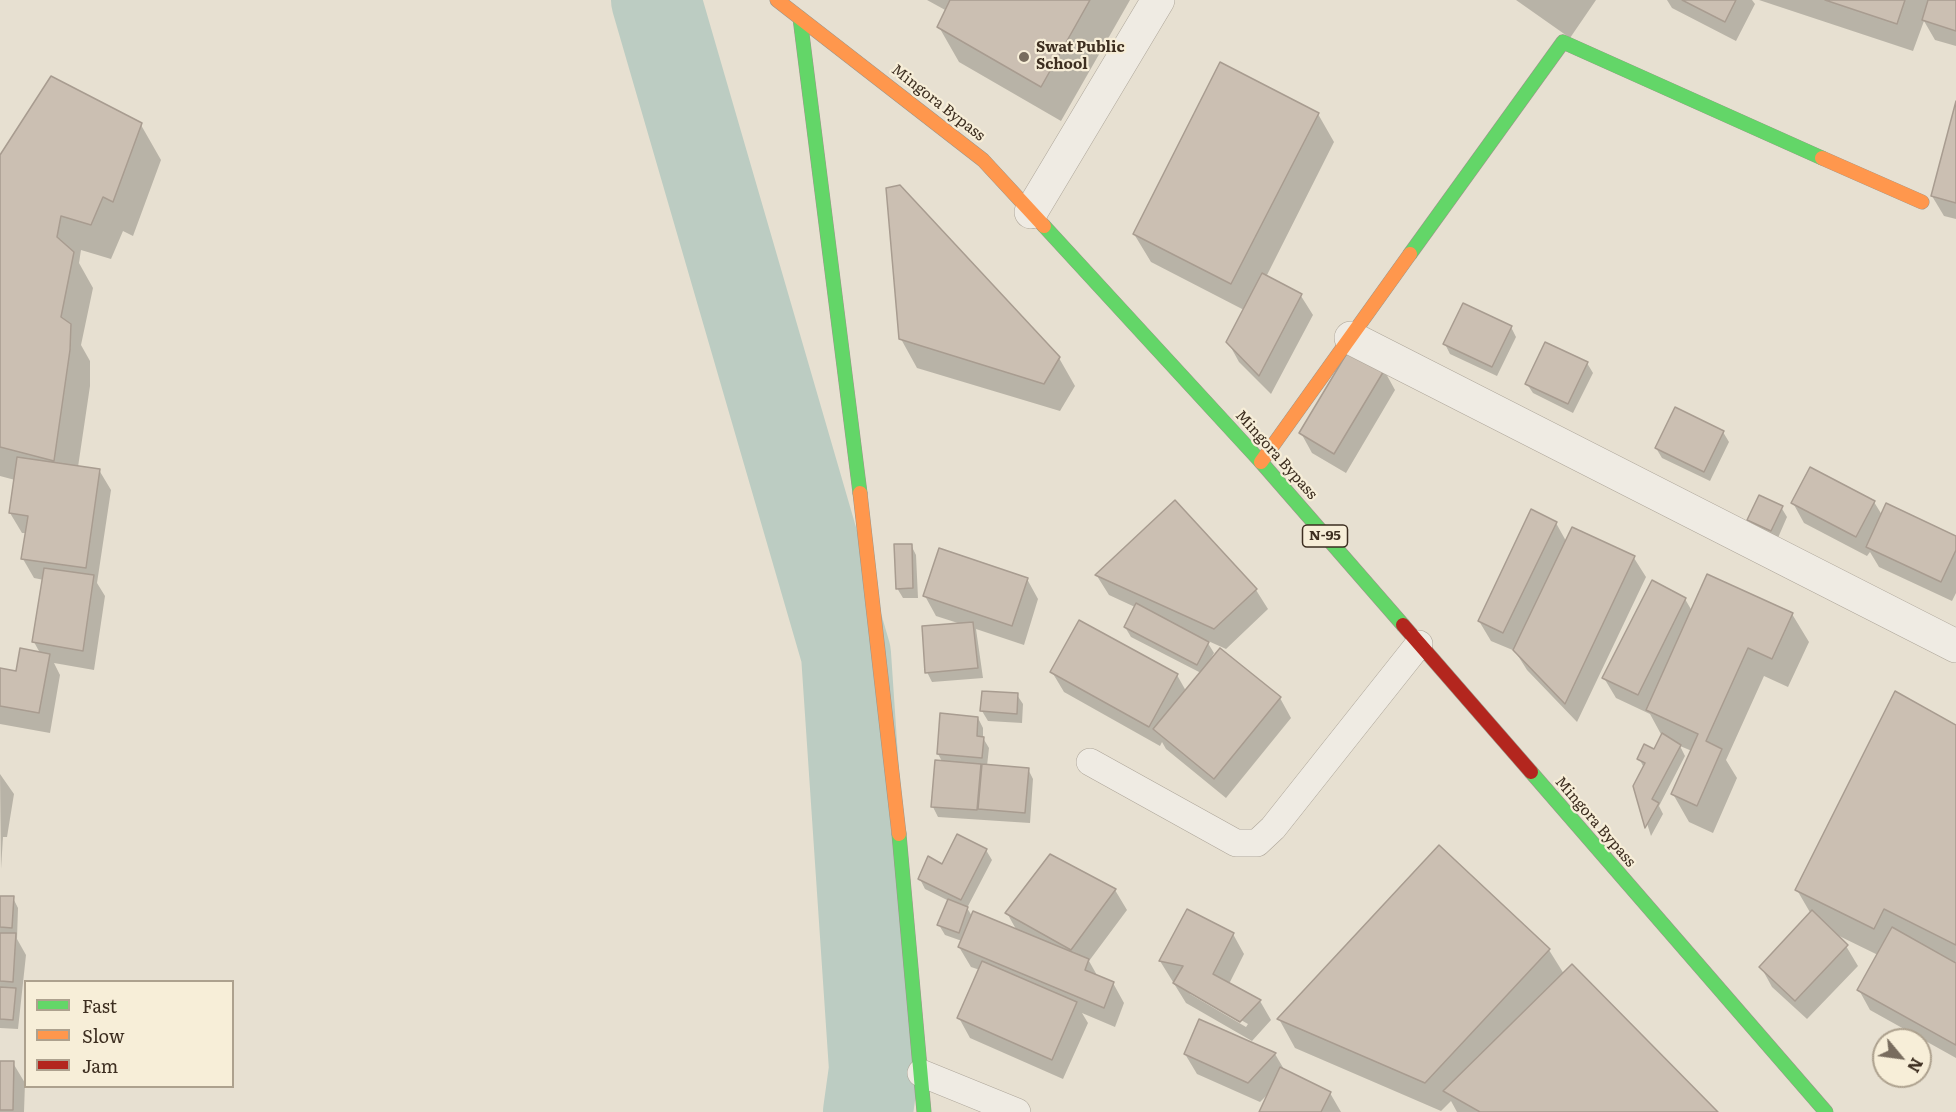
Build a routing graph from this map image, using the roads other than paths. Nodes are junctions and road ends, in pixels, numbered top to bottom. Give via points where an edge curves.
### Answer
1 (1158, 0) edge
2 (779, 2) edge
3 (800, 18) junction
4 (1922, 202) dead end
5 (1031, 212) junction
6 (1351, 338) junction
7 (1261, 462) junction
8 (1419, 644) junction
9 (1956, 646) edge
10 (1090, 762) dead end
11 (921, 1072) junction
12 (924, 1112) edge
13 (1017, 1112) edge
14 (1826, 1112) edge

1 - 5 street
2 - 3 main road, Mingora Bypass / N-95
3 - 5 main road, Mingora Bypass / N-95 via 984,160
3 - 11 main road via 880,650
4 - 6 main road via 1563,42
5 - 7 main road, Mingora Bypass / N-95
6 - 7 main road
6 - 9 street
7 - 8 main road, Mingora Bypass / N-95
8 - 10 lane via 1257,843 1236,843
8 - 14 main road, Mingora Bypass / N-95
11 - 12 main road
11 - 13 lane

